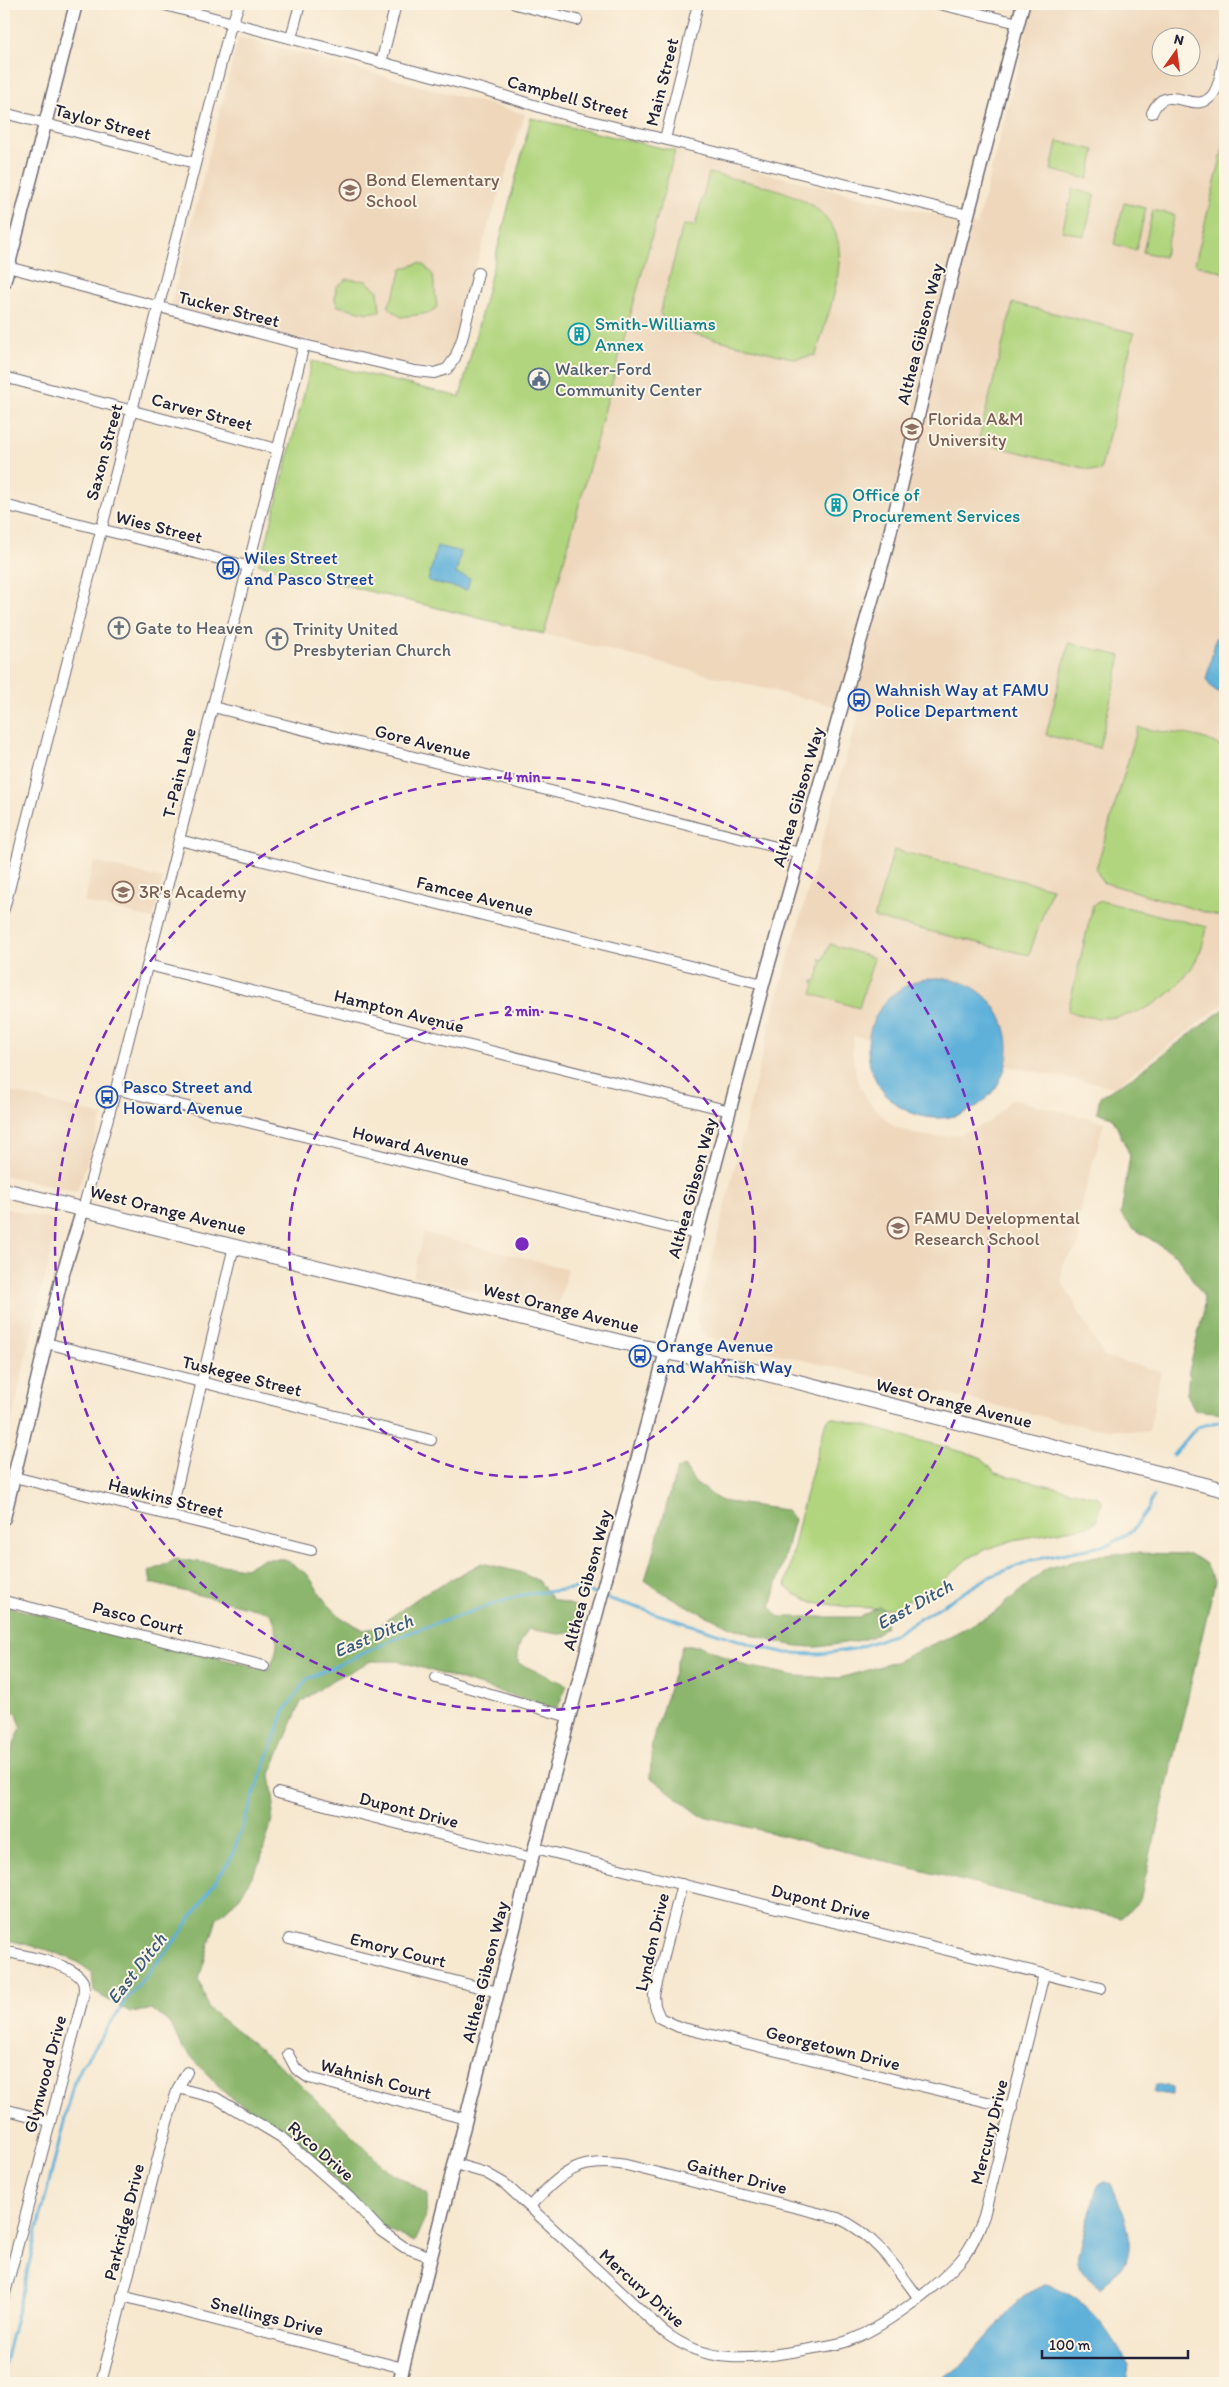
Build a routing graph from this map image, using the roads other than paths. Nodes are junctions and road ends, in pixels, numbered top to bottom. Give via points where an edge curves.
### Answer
1 (76, 4) edge
2 (160, 4) edge
3 (239, 4) edge
4 (300, 4) edge
5 (396, 4) edge
6 (514, 4) edge
7 (698, 4) edge
8 (940, 4) edge
9 (1023, 4) edge
10 (577, 20) dead end
11 (232, 23) junction
12 (1018, 23) junction
13 (291, 38) junction
14 (1225, 52) edge
15 (381, 63) junction
16 (4, 113) edge
17 (1152, 113) dead end
18 (44, 124) junction
19 (665, 139) junction
20 (195, 163) junction
21 (968, 215) junction
22 (6, 267) edge
23 (478, 272) dead end
24 (4, 284) edge
25 (158, 308) junction
26 (304, 345) junction
27 (4, 377) edge
28 (132, 410) junction
29 (277, 449) junction
30 (4, 504) edge
31 (100, 529) junction
32 (248, 566) junction
33 (213, 707) junction
34 (179, 840) junction
35 (800, 853) junction
36 (4, 909) edge
37 (148, 965) junction
38 (763, 984) junction
39 (116, 1089) junction
40 (730, 1111) junction
41 (4, 1190) edge
42 (83, 1208) junction
43 (698, 1235) junction
44 (234, 1246) junction
45 (46, 1343) junction
46 (665, 1352) junction
47 (202, 1382) junction
48 (431, 1440) dead end
49 (14, 1477) junction
50 (1225, 1490) edge
51 (170, 1516) junction
52 (4, 1518) edge
53 (311, 1550) dead end
54 (4, 1601) edge
55 (264, 1666) dead end
56 (436, 1678) dead end
57 (569, 1718) junction
58 (278, 1793) dead end
59 (534, 1853) junction
60 (682, 1884) junction
61 (289, 1939) dead end
62 (4, 1951) edge
63 (1044, 1974) junction
64 (1100, 1988) dead end
65 (498, 1992) junction
66 (655, 2006) joint
67 (288, 2054) dead end
68 (187, 2072) dead end
69 (178, 2088) junction
70 (1012, 2108) junction
71 (4, 2109) edge
72 (466, 2119) junction
73 (49, 2121) junction
74 (455, 2164) junction
75 (530, 2206) junction
76 (431, 2257) junction
77 (122, 2296) junction
78 (918, 2297) junction
79 (4, 2298) edge
80 (403, 2368) junction
81 (101, 2383) edge
82 (399, 2383) edge

1 - 18 street
2 - 11 street, Campbell Street
3 - 11 street, Saxon Street
4 - 13 street
5 - 15 street
6 - 10 street
7 - 19 street, Main Street
8 - 12 street
9 - 12 street, Althea Gibson Way
11 - 13 street, Campbell Street
11 - 20 street, Saxon Street
12 - 21 street, Althea Gibson Way
13 - 15 street, Campbell Street
14 - 17 street via 1216,91 1210,98 1198,103 1168,97 1156,103
15 - 19 street, Campbell Street
16 - 18 street, Taylor Street
18 - 20 street, Taylor Street
18 - 22 street
19 - 21 street, Campbell Street
20 - 25 street, Saxon Street
21 - 35 street, Althea Gibson Way via 885,554
22 - 24 street
22 - 25 street, Tucker Street
23 - 26 street, Tucker Street via 462,339 453,362 441,372 415,371
25 - 26 street, Tucker Street
25 - 28 street, Saxon Street
26 - 29 street, T-Pain Lane
27 - 28 street, Carver Street
28 - 29 street, Carver Street
28 - 31 street, Saxon Street
29 - 32 street, T-Pain Lane
30 - 31 street, Wies Street
31 - 32 street, Wies Street
31 - 36 street, Saxon Street
32 - 33 street, T-Pain Lane
33 - 34 street, T-Pain Lane
33 - 35 street, Gore Avenue
34 - 37 street, T-Pain Lane
34 - 38 street, Famcee Avenue
35 - 38 street, Althea Gibson Way
37 - 39 street, T-Pain Lane
37 - 40 street, Hampton Avenue
38 - 40 street, Althea Gibson Way
39 - 42 street, T-Pain Lane
39 - 43 street, Howard Avenue
40 - 43 street, Althea Gibson Way
41 - 42 main road, West Orange Avenue
42 - 44 main road, West Orange Avenue
42 - 45 street
43 - 46 street, Althea Gibson Way
44 - 46 main road, West Orange Avenue
44 - 47 street
45 - 47 street, Tuskegee Street
45 - 49 street
46 - 50 main road, West Orange Avenue via 755,1371
46 - 57 street, Althea Gibson Way
47 - 48 street, Tuskegee Street
47 - 51 street
49 - 51 street, Hawkins Street
49 - 52 street
51 - 53 street, Hawkins Street
54 - 55 street, Pasco Court
56 - 57 street
57 - 59 street, Althea Gibson Way
58 - 59 street, Dupont Drive
59 - 60 street, Dupont Drive
59 - 65 street, Althea Gibson Way
60 - 63 street, Dupont Drive
60 - 66 street, Lyndon Drive via 654,1995
61 - 65 street, Emory Court
62 - 73 street, Glynwood Drive via 65,1967 82,1982 84,1994
63 - 64 street, Dupont Drive
63 - 70 street, Mercury Drive
65 - 72 street, Althea Gibson Way
66 - 70 street, Georgetown Drive via 660,2018 679,2027
67 - 72 street, Wahnish Court via 296,2069 309,2078
68 - 69 street, Parkridge Drive
69 - 76 street, Ryco Drive via 216,2098 281,2137 350,2198 381,2231 404,2247
69 - 77 street, Parkridge Drive
70 - 78 street, Mercury Drive via 979,2231 959,2262
71 - 73 street
72 - 74 street, Althea Gibson Way
73 - 79 street, Glynwood Drive
74 - 75 street, Mercury Drive via 495,2177
74 - 76 street, Althea Gibson Way
75 - 78 street, Gaither Drive via 556,2178 571,2169 591,2163 626,2165 848,2222 883,2250
75 - 78 street, Mercury Drive via 670,2336 686,2348 716,2357 740,2358 792,2352 848,2341
76 - 80 street, Althea Gibson Way
77 - 80 street, Snellings Drive
77 - 81 street, Parkridge Drive
80 - 82 street, Althea Gibson Way

